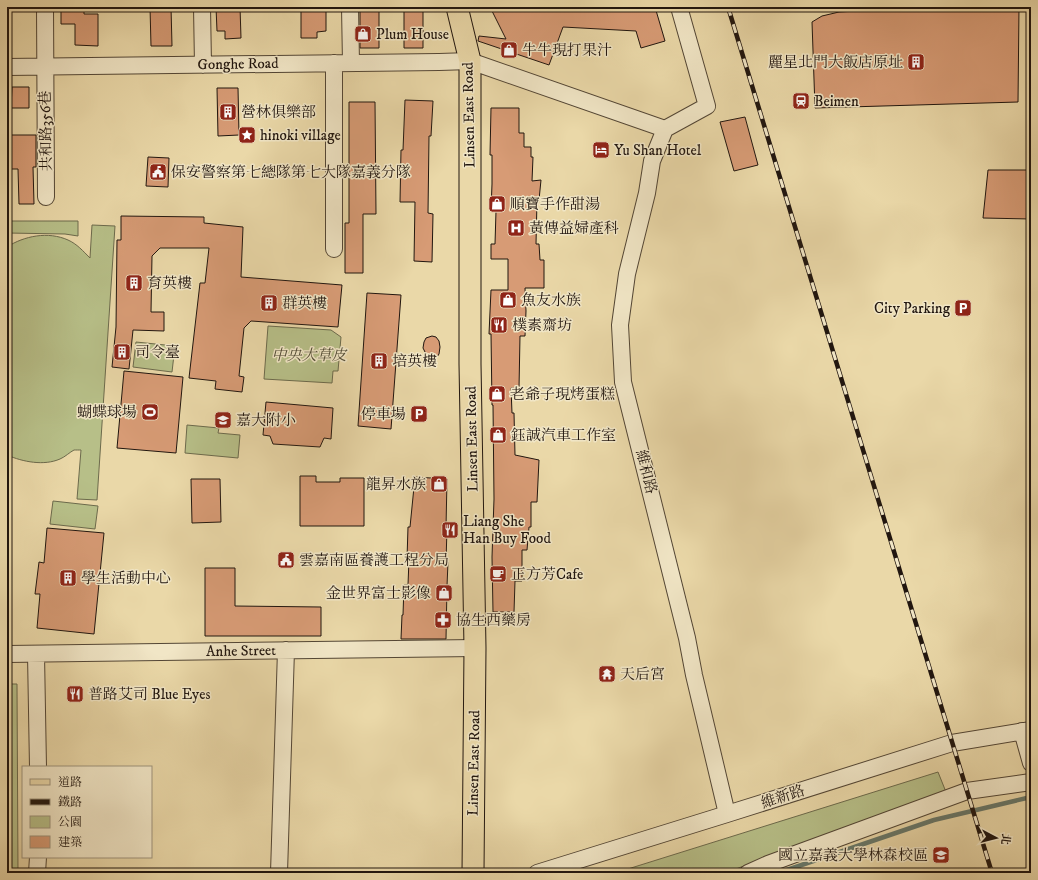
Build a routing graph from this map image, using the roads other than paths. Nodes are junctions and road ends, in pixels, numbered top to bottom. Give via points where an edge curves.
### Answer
1 (45, 7) edge
2 (202, 7) edge
3 (350, 7) edge
4 (457, 7) edge
5 (679, 7) edge
6 (470, 61) junction
7 (334, 63) junction
8 (351, 63) junction
9 (203, 64) junction
10 (45, 66) junction
11 (7, 67) edge
12 (665, 129) junction
13 (46, 196) dead end
14 (334, 249) dead end
15 (475, 648) junction
16 (286, 650) junction
17 (7, 654) edge
18 (36, 654) junction
19 (1026, 730) edge
20 (1031, 764) edge
21 (38, 766) edge
22 (1031, 782) edge
23 (727, 814) junction
24 (38, 858) edge
25 (37, 873) edge
26 (279, 873) edge
27 (473, 873) edge
28 (537, 873) edge
29 (748, 873) edge

1 - 10 street, 共和路356巷
2 - 9 street
3 - 8 street
4 - 6 main road, Linsen East Road
5 - 12 street via 707,106
6 - 8 street, Gonghe Road
6 - 12 street
6 - 15 main road, Linsen East Road via 470,357
7 - 8 street, Gonghe Road
7 - 9 street, Gonghe Road
7 - 14 street
9 - 10 street, Gonghe Road
10 - 11 street, Gonghe Road
10 - 13 street, 共和路356巷
12 - 23 street, 維和路 via 652,161 647,193 627,274 620,325 623,382 687,638
15 - 16 street, Anhe Street
15 - 27 main road, Linsen East Road
16 - 18 street, Anhe Street
16 - 26 street
17 - 18 street, Anhe Street
18 - 21 street
19 - 20 street
19 - 23 street, 維新路 via 952,743
22 - 29 street via 967,791
23 - 28 street, 維新路
24 - 25 street

